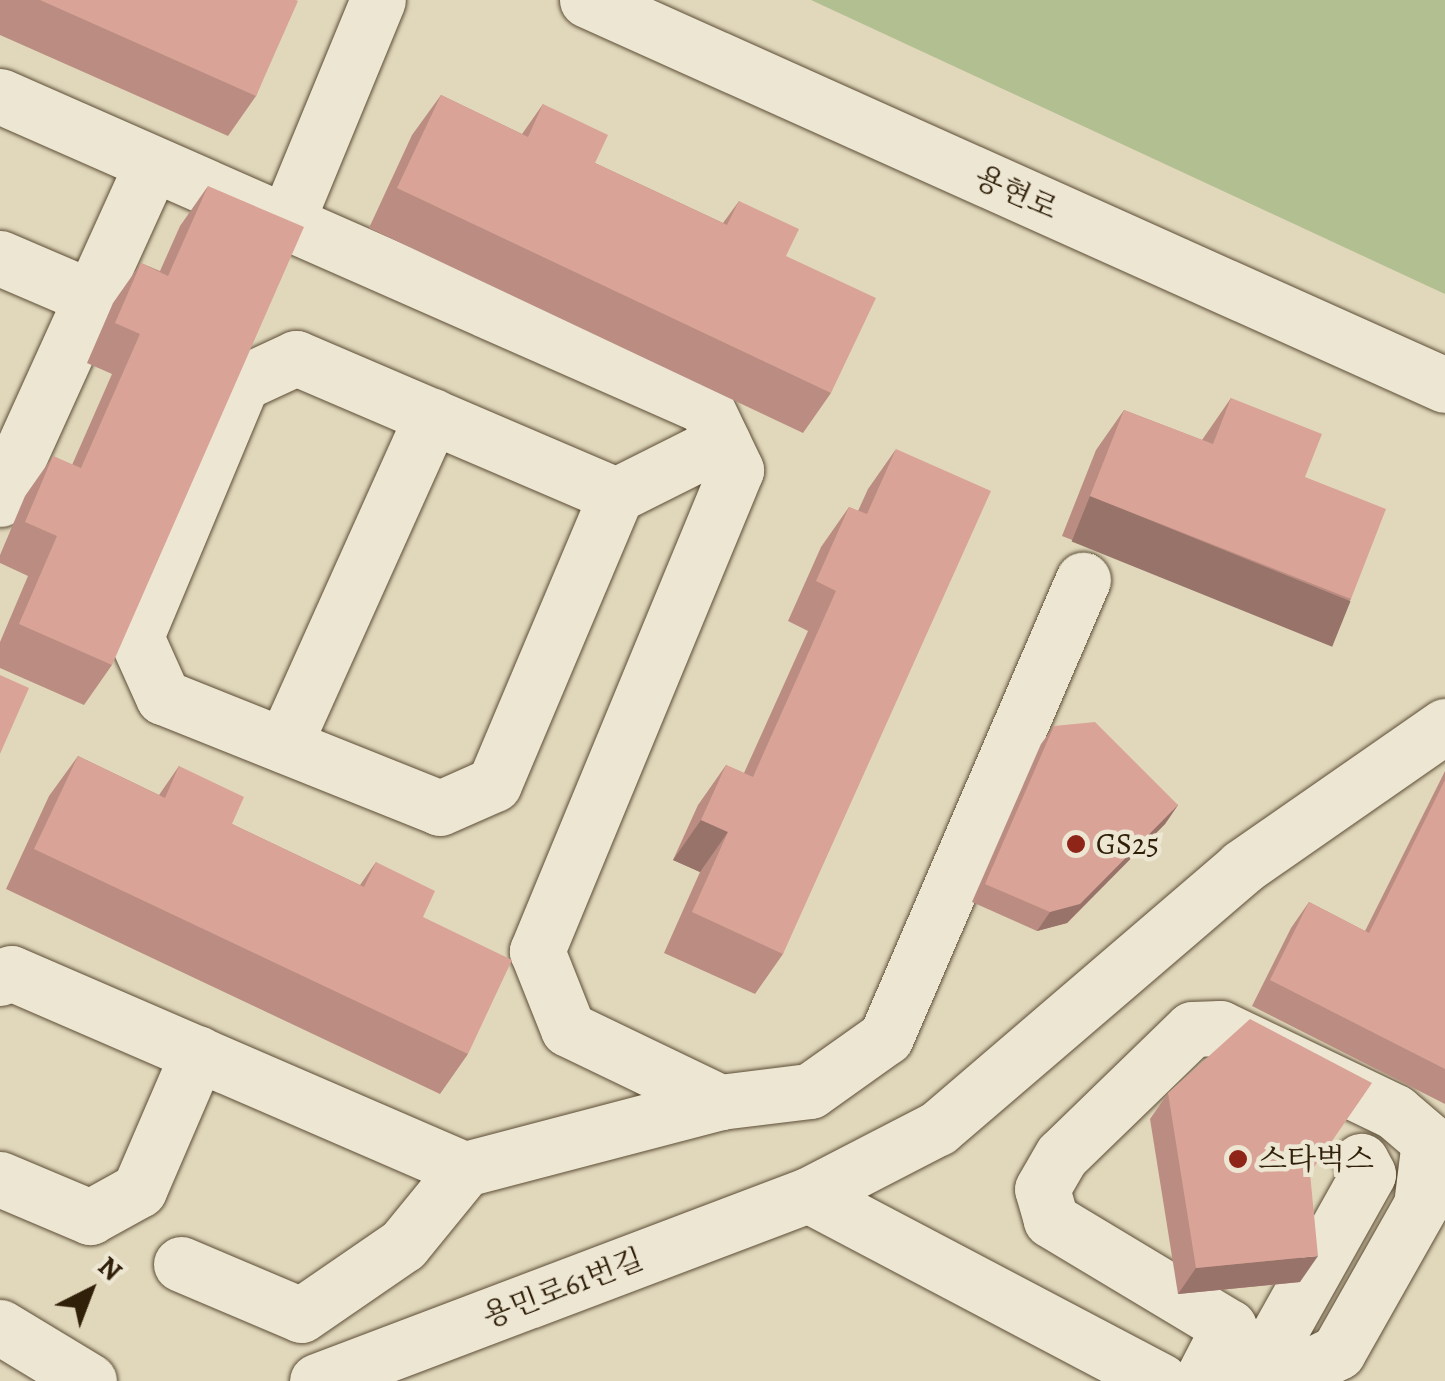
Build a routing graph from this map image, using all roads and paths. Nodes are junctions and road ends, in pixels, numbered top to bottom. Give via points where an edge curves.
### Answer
1 (378, 0) edge
2 (588, 0) edge
3 (0, 96) edge
4 (152, 164) junction
5 (286, 222) junction
6 (0, 258) edge
7 (91, 297) junction
8 (1445, 385) edge
9 (432, 416) junction
10 (722, 442) junction
11 (616, 495) junction
12 (0, 499) edge
13 (1083, 580) dead end
14 (1445, 726) edge
15 (284, 745) junction
16 (0, 978) edge
17 (198, 1053) junction
18 (720, 1102) junction
19 (1361, 1161) dead end
20 (465, 1169) junction
21 (0, 1178) edge
22 (808, 1195) junction
23 (181, 1264) dead end
24 (0, 1326) edge
25 (1273, 1361) edge
26 (90, 1381) edge
27 (317, 1381) edge
28 (1161, 1381) edge
29 (1201, 1381) edge

1 - 5 street
2 - 8 street, 용현로
3 - 4 street
4 - 5 street
4 - 7 street
5 - 10 street via 706,407
6 - 7 street
7 - 12 street
9 - 11 street
9 - 15 street
9 - 15 street via 296,358 242,383 136,637 163,697
10 - 11 street
10 - 18 street via 736,470 537,951 568,1030
11 - 15 street via 494,784 440,808
13 - 18 street via 886,1037 810,1091
14 - 22 street, 용민로61번길 via 1242,868 938,1128
16 - 17 street via 12,973
17 - 20 street
17 - 21 street via 139,1190 90,1217
18 - 20 street
19 - 25 street via 1368,1174
20 - 23 street via 403,1244 301,1315
22 - 27 street, 용민로61번길
22 - 28 street
24 - 26 street
25 - 25 street via 1338,1352 1420,1205 1429,1141 1395,1112 1220,1028 1192,1029 1062,1155 1042,1189 1051,1220
25 - 29 street

